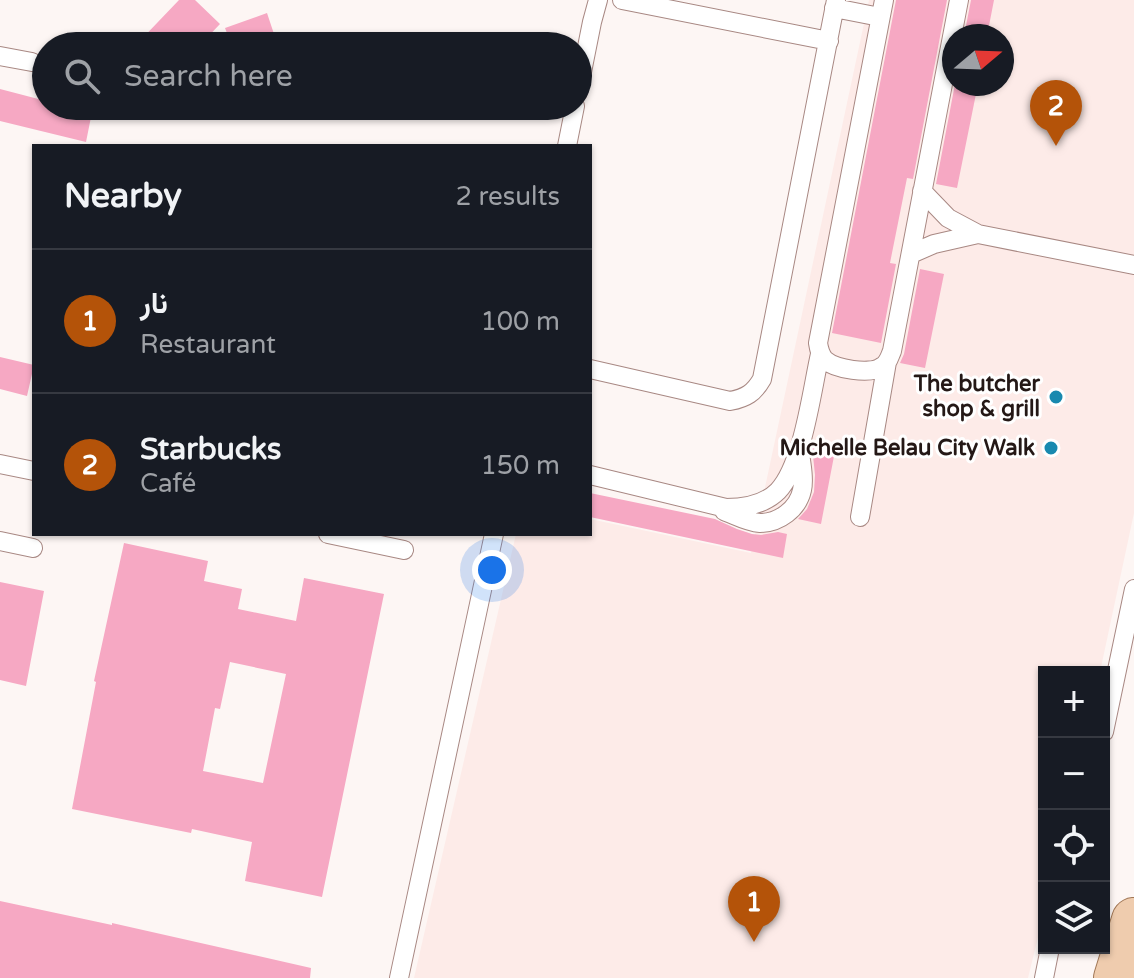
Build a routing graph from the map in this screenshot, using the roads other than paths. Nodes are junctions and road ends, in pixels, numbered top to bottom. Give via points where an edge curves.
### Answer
1 (598, 0) edge
2 (622, 0) edge
3 (959, 0) edge
4 (835, 4) edge
5 (679, 6) edge
6 (882, 9) edge
7 (590, 32) edge
8 (829, 41) junction
9 (0, 56) edge
10 (32, 62) dead end
11 (572, 120) edge
12 (567, 144) edge
13 (922, 191) junction
14 (978, 234) junction
15 (911, 254) junction
16 (1134, 265) edge
17 (820, 354) junction
18 (887, 362) junction
19 (592, 369) edge
20 (0, 464) edge
21 (32, 471) edge
22 (592, 475) edge
23 (860, 517) dead end
24 (338, 536) edge
25 (495, 536) edge
26 (0, 541) edge
27 (33, 548) dead end
28 (404, 550) dead end
29 (1134, 589) edge
30 (1110, 703) edge
31 (1134, 920) edge
32 (1049, 954) edge
33 (399, 978) edge
34 (1044, 978) edge
35 (1116, 978) edge

1 - 7 lane
2 - 5 lane
3 - 13 lane
4 - 6 lane
4 - 8 lane
5 - 8 lane
6 - 17 lane
8 - 19 lane via 762,379 755,391 730,401
9 - 10 lane
11 - 12 lane
13 - 14 lane via 948,218
13 - 15 lane
14 - 15 lane
14 - 16 lane
15 - 18 lane
17 - 18 lane via 836,367 863,371
17 - 22 lane via 800,447 803,488 783,516 749,521 703,502
18 - 23 lane
20 - 21 lane
24 - 28 lane
25 - 33 lane
26 - 27 lane
29 - 30 lane
31 - 35 main road
32 - 34 lane

